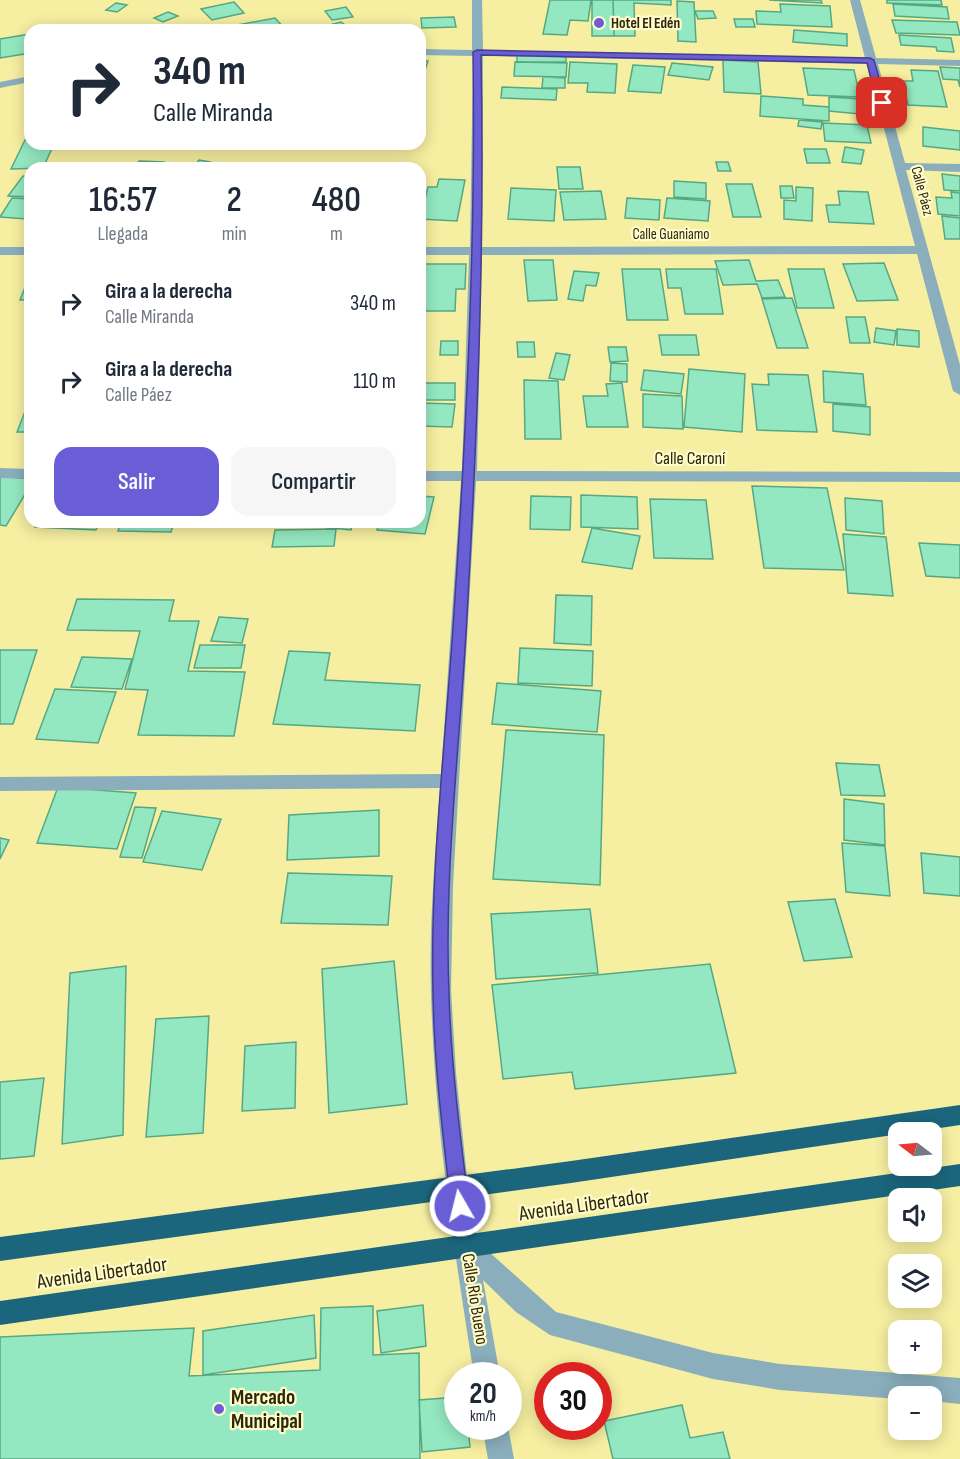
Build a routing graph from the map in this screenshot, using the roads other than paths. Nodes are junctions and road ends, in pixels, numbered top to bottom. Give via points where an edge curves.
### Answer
1 (477, 0) edge
2 (855, 0) edge
3 (426, 52) edge
4 (477, 52) junction
5 (870, 60) junction
6 (960, 63) edge
7 (24, 80) edge
8 (0, 85) edge
9 (898, 166) junction
10 (960, 168) edge
11 (921, 250) junction
12 (0, 251) edge
13 (24, 251) edge
14 (426, 251) edge
15 (475, 251) junction
16 (960, 391) edge
17 (0, 473) edge
18 (24, 474) edge
19 (426, 476) edge
20 (469, 476) junction
21 (960, 477) edge
22 (450, 781) junction
23 (0, 784) edge
24 (960, 1115) edge
25 (960, 1175) edge
26 (456, 1186) junction
27 (466, 1247) junction
28 (0, 1249) edge
29 (0, 1313) edge
30 (485, 1362) edge
31 (960, 1391) edge
32 (498, 1440) edge
33 (501, 1459) edge

1 - 4 street, Calle Río Bueno
2 - 5 street, Calle Páez
3 - 4 street
4 - 5 street
4 - 15 street, Calle Río Bueno
5 - 6 street
5 - 9 street, Calle Páez
7 - 8 street
9 - 10 street
9 - 11 street, Calle Páez
11 - 15 street, Calle Guaniamo
11 - 16 street, Calle Páez
12 - 13 street
14 - 15 street, Calle Guaniamo
15 - 20 street, Calle Río Bueno
17 - 18 street
19 - 20 street, Calle Caroní
20 - 21 street, Calle Caroní
20 - 22 street, Calle Río Bueno
22 - 23 street
22 - 26 street, Calle Río Bueno via 441,990
24 - 26 highway, Avenida Libertador
25 - 27 highway, Avenida Libertador
26 - 27 street, Calle Río Bueno
26 - 28 highway, Avenida Libertador
27 - 29 highway, Avenida Libertador
27 - 30 street, Calle Río Bueno
27 - 31 street via 550,1323 735,1370
32 - 33 street

